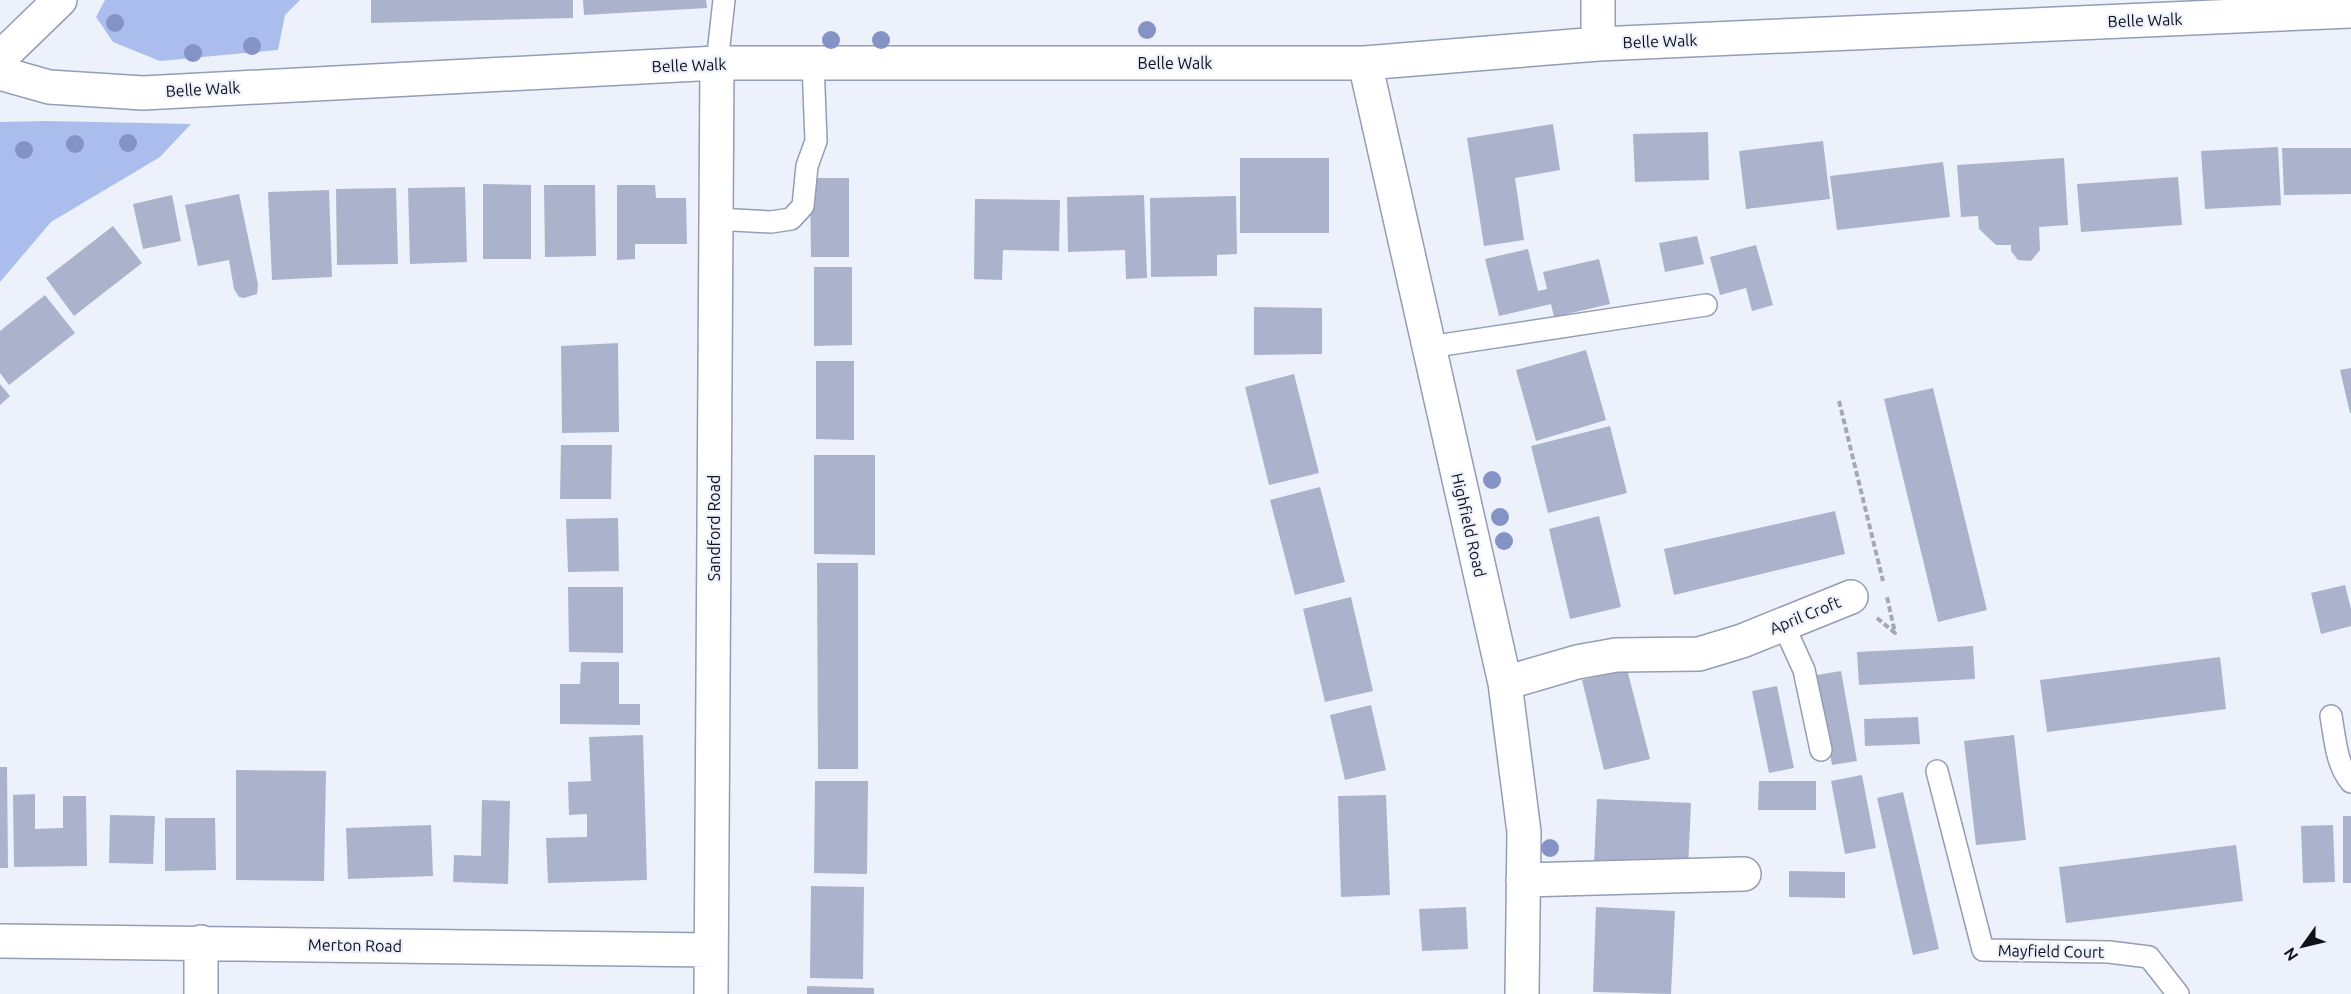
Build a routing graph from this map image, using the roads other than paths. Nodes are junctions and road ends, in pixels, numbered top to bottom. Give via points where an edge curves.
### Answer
1 (60, 0) edge
2 (724, 0) edge
3 (1598, 0) edge
4 (2351, 11) edge
5 (1598, 44) junction
6 (0, 58) edge
7 (717, 63) junction
8 (813, 63) junction
9 (1365, 63) junction
10 (0, 73) edge
11 (716, 219) junction
12 (1706, 304) dead end
13 (1429, 347) junction
14 (1851, 597) road end
15 (1783, 624) junction
16 (1505, 683) junction
17 (2331, 716) dead end
18 (1821, 750) dead end
19 (1937, 771) dead end
20 (2351, 782) edge
21 (1744, 874) dead end
22 (1523, 880) junction
23 (0, 941) edge
24 (201, 942) junction
25 (711, 950) junction
26 (201, 994) edge
27 (711, 994) edge
28 (1522, 994) edge
29 (2178, 994) edge

1 - 6 street
2 - 7 lane
3 - 5 street
4 - 5 street, Belle Walk
5 - 9 street, Belle Walk
7 - 8 street, Belle Walk
7 - 10 street, Belle Walk via 143,93 49,87
7 - 11 street, Sandford Road
8 - 9 street, Belle Walk
8 - 11 lane via 816,141 807,166 803,206 791,219 771,222
9 - 13 street, Highfield Road
11 - 25 street, Sandford Road
12 - 13 lane
13 - 16 street, Highfield Road
14 - 15 street, April Croft
15 - 16 street, April Croft via 1699,654 1616,655
15 - 18 lane via 1804,670
16 - 22 street, Highfield Road via 1524,832
17 - 20 lane via 2340,761
19 - 29 lane, Mayfield Court via 1983,950 2109,952 2149,957
21 - 22 street
22 - 28 street, Highfield Road
23 - 24 street, Merton Road
24 - 25 street, Merton Road
24 - 26 street
25 - 27 street, Sandford Road

